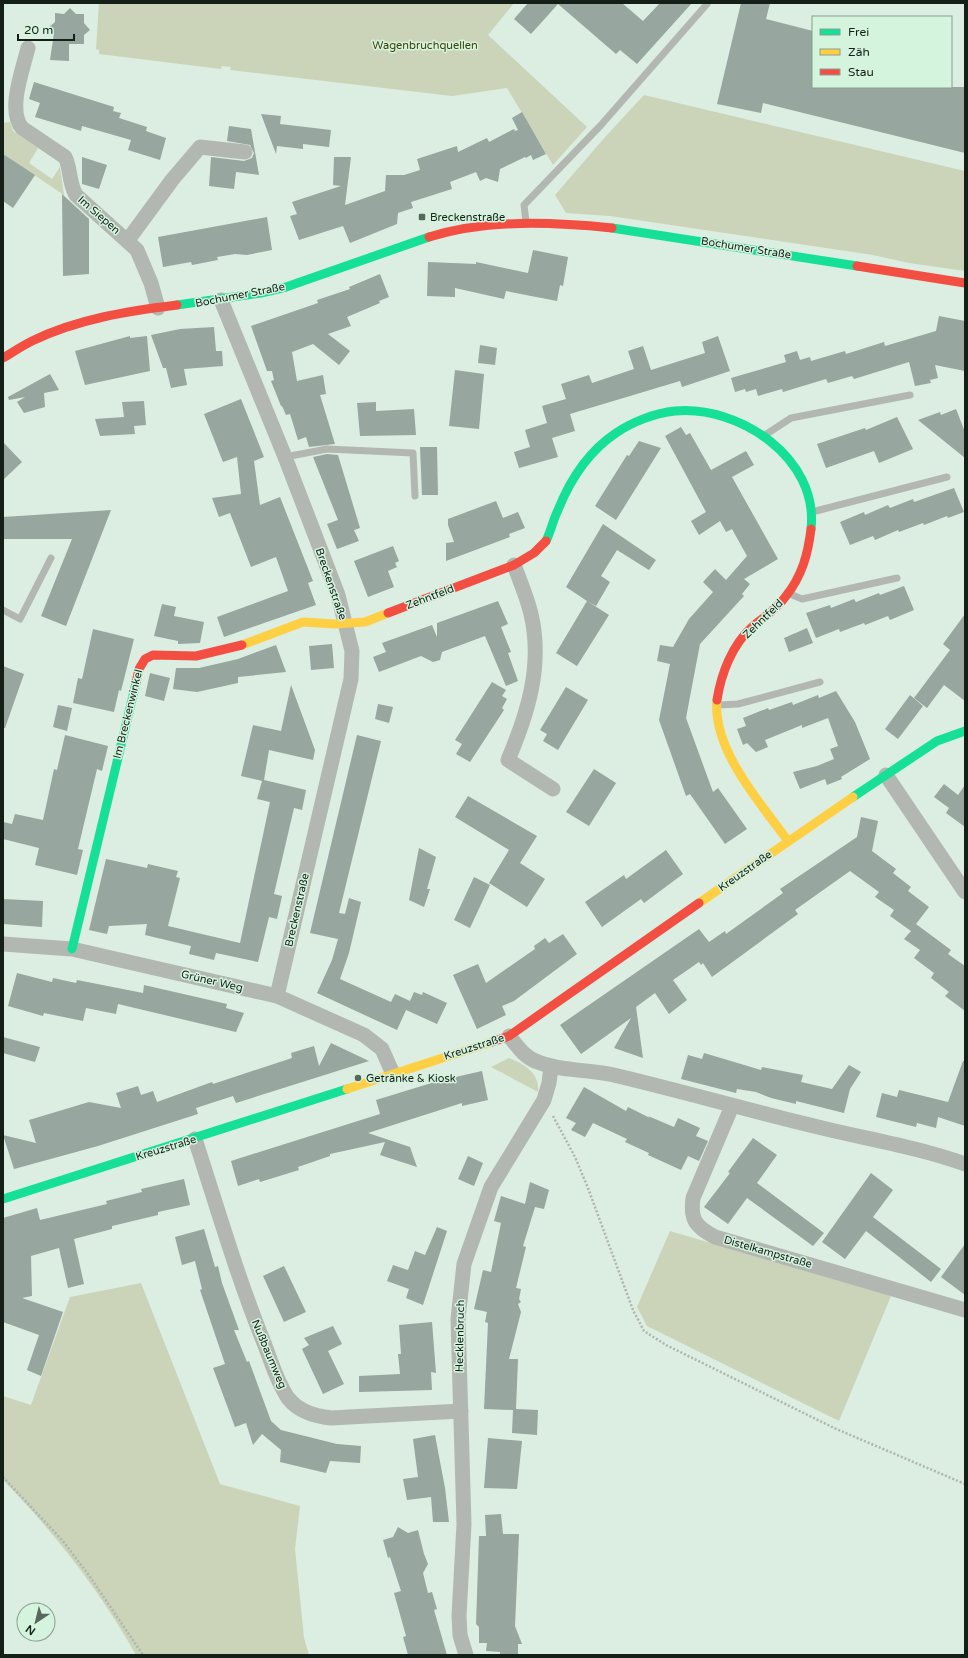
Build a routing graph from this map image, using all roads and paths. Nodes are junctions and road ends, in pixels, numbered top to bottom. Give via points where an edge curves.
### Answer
1 (706, 4) edge
2 (28, 48) dead end
3 (245, 152) dead end
4 (526, 222) junction
5 (128, 240) junction
6 (965, 283) edge
7 (221, 300) junction
8 (158, 308) junction
9 (3, 358) edge
10 (910, 395) dead end
11 (765, 435) junction
12 (285, 456) junction
13 (947, 477) dead end
14 (415, 496) dead end
15 (811, 512) junction
16 (51, 558) dead end
17 (514, 564) junction
18 (897, 578) dead end
19 (788, 594) junction
20 (3, 610) edge
21 (345, 623) junction
22 (820, 682) dead end
23 (717, 705) junction
24 (965, 731) edge
25 (886, 775) junction
26 (553, 789) dead end
27 (788, 841) junction
28 (965, 892) edge
29 (3, 944) edge
30 (72, 948) junction
31 (277, 996) junction
32 (509, 1036) junction
33 (552, 1066) junction
34 (393, 1074) junction
35 (544, 1100) junction
36 (732, 1106) junction
37 (195, 1139) junction
38 (965, 1164) edge
39 (3, 1199) edge
40 (965, 1310) edge
41 (461, 1411) junction
42 (3, 1477) edge
43 (965, 1484) edge
44 (143, 1655) edge
45 (466, 1655) edge

1 - 4 lane via 600,125 524,205
2 - 5 street, Im Siepen via 17,92 18,122 22,128 65,157 68,162 70,185 76,195
3 - 5 street, Im Siepen via 200,147
4 - 6 street, Bochumer Straße via 601,226
4 - 7 street, Bochumer Straße via 460,230 423,238 302,282 268,292
5 - 8 street, Im Siepen via 138,250
7 - 8 street, Bochumer Straße
7 - 12 street, Breckenstraße
8 - 9 street, Bochumer Straße via 104,315 88,320 48,335
10 - 11 lane via 791,418
11 - 15 street, Zehntfeld via 792,460 802,478
11 - 17 street, Zehntfeld via 747,424 716,414 692,411 674,411 627,427 596,450 579,469 566,490 544,543 533,554
12 - 14 lane via 327,449 413,453
12 - 21 street, Breckenstraße via 338,595
13 - 15 lane
15 - 19 street, Zehntfeld via 809,549 801,574
16 - 20 lane via 20,619
17 - 21 street, Zehntfeld via 365,622
17 - 26 street via 531,614 536,656 523,724 508,760
18 - 19 lane via 802,599
19 - 23 street, Zehntfeld via 743,636 721,679
21 - 30 street, Im Breckenwinkel via 303,622 235,647 196,656 153,655 141,664
21 - 31 street, Breckenstraße via 352,652 351,679
22 - 23 lane via 738,704
23 - 27 street, Zehntfeld via 722,736 735,766
24 - 25 street, Kreuzstraße via 937,742
25 - 27 street, Kreuzstraße
25 - 28 street
27 - 32 street, Kreuzstraße
29 - 30 street, Grüner Weg
30 - 31 street, Grüner Weg
31 - 34 street, Grüner Weg via 364,1035 382,1049
32 - 33 street via 526,1056 536,1062
32 - 34 street, Kreuzstraße
33 - 35 street, Hecklenbruch
33 - 36 street via 610,1074
34 - 37 street, Kreuzstraße
35 - 41 street, Hecklenbruch via 491,1187 464,1264 458,1319
35 - 43 path via 575,1157 633,1310 644,1331 666,1345 834,1428
36 - 38 street via 911,1147
36 - 40 street, Distelkampstraße via 693,1198 691,1211 695,1223 716,1237
37 - 39 street, Kreuzstraße
37 - 41 street, Nußbaumweg via 250,1310 289,1399 315,1416 331,1418
41 - 45 street, Hecklenbruch via 464,1524 459,1616 460,1635
42 - 44 path via 62,1540

